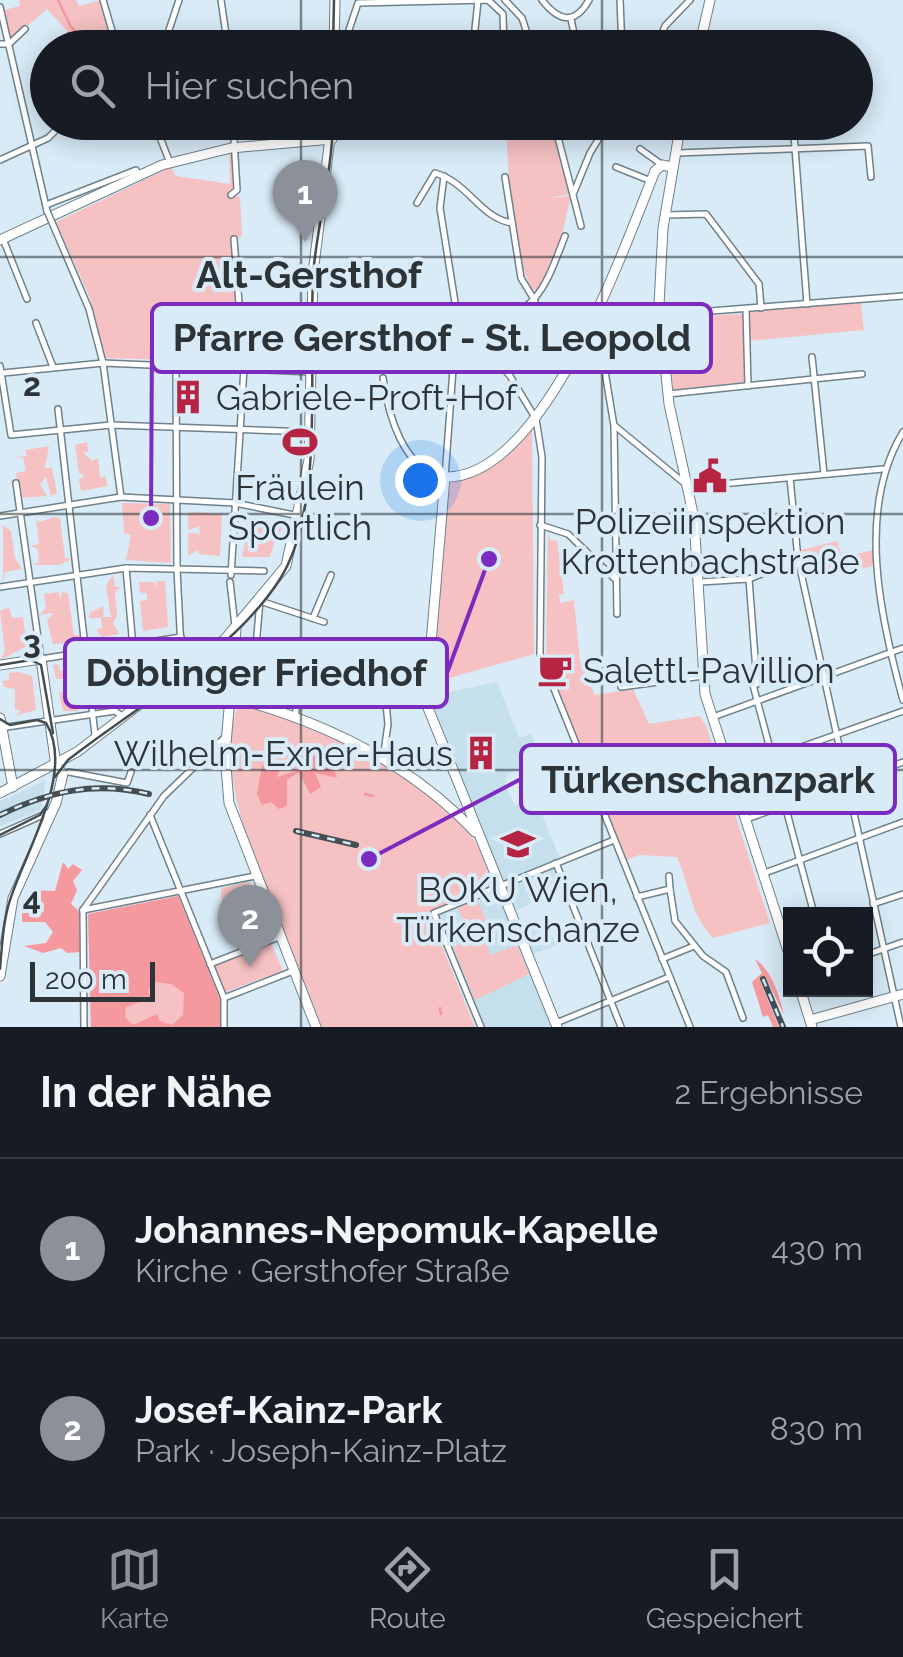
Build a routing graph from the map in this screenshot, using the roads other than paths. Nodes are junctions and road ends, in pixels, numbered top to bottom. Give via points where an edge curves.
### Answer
1 (103, 0) edge
2 (179, 0) edge
3 (221, 0) edge
4 (335, 0) edge
5 (478, 0) edge
6 (505, 0) edge
7 (542, 0) edge
8 (590, 0) edge
9 (620, 0) edge
10 (690, 0) edge
11 (710, 0) edge
12 (0, 7) edge
13 (572, 19) junction
14 (24, 29) dead end
15 (111, 30) edge
16 (170, 30) edge
17 (225, 30) edge
18 (334, 30) edge
19 (350, 30) edge
20 (475, 30) edge
21 (503, 30) edge
22 (526, 30) edge
23 (574, 30) edge
24 (621, 30) edge
25 (663, 30) edge
26 (703, 30) edge
27 (0, 44) edge
28 (9, 44) junction
29 (30, 137) edge
30 (31, 140) edge
31 (43, 140) edge
32 (162, 140) edge
33 (234, 140) edge
34 (321, 140) edge
35 (332, 140) edge
36 (559, 140) edge
37 (600, 140) edge
38 (677, 140) edge
39 (795, 140) edge
40 (32, 146) junction
41 (235, 148) junction
42 (640, 149) dead end
43 (796, 151) junction
44 (674, 153) junction
45 (0, 160) edge
46 (170, 163) junction
47 (613, 166) dead end
48 (666, 166) junction
49 (138, 175) junction
50 (444, 176) junction
51 (505, 177) dead end
52 (871, 178) dead end
53 (651, 181) junction
54 (573, 194) junction
55 (231, 195) dead end
56 (417, 204) dead end
57 (47, 208) junction
58 (664, 215) junction
59 (512, 223) junction
60 (582, 226) dead end
61 (565, 236) dead end
62 (234, 239) dead end
63 (2, 240) edge
64 (903, 296) edge
65 (27, 299) dead end
66 (535, 301) junction
67 (808, 305) junction
68 (761, 308) junction
69 (746, 309) junction
70 (595, 314) junction
71 (660, 314) junction
72 (457, 315) junction
73 (36, 323) dead end
74 (474, 333) junction
75 (812, 357) dead end
76 (102, 363) junction
77 (176, 366) junction
78 (53, 368) junction
79 (244, 368) junction
80 (1, 370) edge
81 (312, 372) junction
82 (862, 374) dead end
83 (383, 378) dead end
84 (815, 380) junction
85 (748, 387) junction
86 (668, 394) junction
87 (58, 409) dead end
88 (536, 419) junction
89 (111, 426) junction
90 (177, 426) junction
91 (614, 426) junction
92 (240, 429) junction
93 (61, 431) junction
94 (310, 432) junction
95 (903, 432) edge
96 (884, 469) junction
97 (824, 474) junction
98 (444, 477) junction
99 (790, 478) junction
100 (16, 483) dead end
101 (689, 487) junction
102 (121, 498) junction
103 (176, 500) junction
104 (236, 503) junction
105 (70, 504) junction
106 (20, 512) junction
107 (0, 516) edge
108 (299, 516) junction
109 (540, 525) junction
110 (798, 559) junction
111 (126, 568) junction
112 (176, 568) junction
113 (264, 572) dead end
114 (78, 575) junction
115 (332, 575) dead end
116 (231, 576) junction
117 (749, 579) junction
118 (615, 580) junction
119 (30, 582) junction
120 (698, 582) junction
121 (0, 588) edge
122 (260, 601) junction
123 (617, 614) dead end
124 (314, 618) junction
125 (324, 622) dead end
126 (236, 629) junction
127 (180, 638) junction
128 (132, 646) junction
129 (214, 648) junction
130 (903, 648) edge
131 (889, 650) junction
132 (86, 652) junction
133 (236, 658) junction
134 (40, 659) junction
135 (0, 665) edge
136 (183, 672) junction
137 (824, 674) junction
138 (703, 676) junction
139 (300, 680) dead end
140 (620, 687) dead end
141 (385, 693) dead end
142 (231, 698) junction
143 (758, 700) junction
144 (903, 700) edge
145 (139, 705) junction
146 (261, 706) junction
147 (903, 711) edge
148 (93, 714) junction
149 (123, 717) junction
150 (295, 717) junction
151 (709, 718) junction
152 (50, 720) junction
153 (0, 725) edge
154 (836, 735) junction
155 (226, 736) junction
156 (95, 738) junction
157 (78, 752) junction
158 (383, 758) junction
159 (773, 758) junction
160 (903, 762) edge
161 (56, 766) junction
162 (69, 772) junction
163 (131, 772) dead end
164 (728, 773) junction
165 (846, 783) junction
166 (13, 786) junction
167 (60, 790) junction
168 (0, 793) edge
169 (786, 805) junction
170 (468, 808) junction
171 (52, 811) junction
172 (150, 815) junction
173 (459, 816) junction
174 (744, 820) junction
175 (902, 822) edge
176 (0, 834) edge
177 (858, 838) junction
178 (614, 840) junction
179 (483, 843) junction
180 (800, 860) junction
181 (556, 864) junction
182 (762, 874) junction
183 (255, 876) junction
184 (669, 876) dead end
185 (500, 886) junction
186 (670, 889) junction
187 (180, 891) junction
188 (903, 894) edge
189 (637, 898) junction
190 (873, 904) junction
191 (812, 907) edge
192 (82, 910) junction
193 (2, 928) edge
194 (783, 936) edge
195 (279, 937) junction
196 (903, 942) edge
197 (694, 946) junction
198 (882, 949) junction
199 (873, 952) edge
200 (662, 959) junction
201 (210, 964) junction
202 (1, 968) edge
203 (292, 971) junction
204 (0, 976) edge
205 (669, 977) junction
206 (898, 995) edge
207 (802, 997) edge
208 (224, 998) junction
209 (610, 1001) junction
210 (743, 1018) dead end
211 (811, 1024) edge
212 (553, 1026) edge
213 (84, 1027) edge
214 (224, 1027) edge
215 (316, 1027) edge
216 (481, 1027) edge
217 (621, 1027) edge
218 (690, 1027) edge
219 (901, 1027) edge

1 - 15 street
2 - 16 street
3 - 17 street
4 - 18 street
5 - 19 street via 358,3
5 - 20 street
5 - 21 street via 501,10
6 - 22 street
7 - 13 street via 556,16
8 - 13 street
9 - 24 street
10 - 25 street
11 - 26 street
12 - 28 street
13 - 23 street
14 - 28 street
27 - 28 street
28 - 29 street
30 - 40 street
31 - 40 street
32 - 46 street
33 - 41 street
34 - 41 street
35 - 81 street via 313,264
36 - 54 street
37 - 54 street
38 - 44 street
39 - 43 street
40 - 45 street
40 - 57 street
41 - 46 street
41 - 55 street via 237,190
42 - 48 street
43 - 44 street
43 - 52 street via 868,146
43 - 67 street
44 - 48 street
46 - 49 street
47 - 53 street
48 - 53 street
48 - 58 street
49 - 57 street via 136,170
49 - 63 street
50 - 56 street via 435,173
50 - 59 street via 489,214
50 - 72 street via 440,208
51 - 59 street
53 - 70 street
54 - 60 street
57 - 76 street, bridge via 89,309
58 - 68 street via 706,214 758,284
58 - 71 street
59 - 66 street via 521,278
61 - 66 street
62 - 79 street
63 - 65 street
64 - 67 street
66 - 74 street
67 - 68 street
68 - 69 street
69 - 71 street
69 - 85 street
70 - 88 street
70 - 91 street
71 - 86 street
72 - 74 street
72 - 98 street
73 - 78 street
74 - 88 street
75 - 84 street
76 - 77 street
76 - 78 street
76 - 89 street
77 - 79 street
77 - 90 street
78 - 80 street
79 - 81 street
79 - 92 street
80 - 93 street via 11,436
81 - 94 street
82 - 84 street
83 - 98 street via 410,456
84 - 85 street
84 - 97 street
85 - 86 street
86 - 101 street
87 - 93 street
88 - 98 street via 475,471
88 - 109 street
89 - 90 street
89 - 93 street
89 - 102 street
90 - 92 street
90 - 103 street
91 - 101 street
91 - 118 street
92 - 94 street
92 - 104 street
93 - 105 street
94 - 108 street
95 - 96 street
96 - 97 street
96 - 131 street via 878,491 880,594
97 - 99 street
98 - 170 street via 426,696
99 - 101 street
99 - 110 street
100 - 106 street
101 - 120 street
102 - 103 street
102 - 105 street
103 - 104 street
103 - 112 street
104 - 108 street
104 - 116 street
105 - 106 street
105 - 114 street
106 - 107 street
106 - 119 street
108 - 122 street via 286,566
109 - 118 street via 568,534
109 - 178 street via 540,654
110 - 117 street
110 - 137 street
111 - 112 street
111 - 114 street
111 - 128 street
112 - 116 street
112 - 127 street
113 - 116 street
114 - 119 street
114 - 132 street
115 - 124 street
116 - 126 street
117 - 120 street
117 - 143 street
118 - 123 street
119 - 121 street
119 - 134 street
120 - 138 street
122 - 124 street
122 - 126 street
122 - 146 street via 254,668
124 - 125 street
126 - 129 street
126 - 133 street
127 - 128 street
127 - 136 street
128 - 132 street
128 - 145 street
129 - 133 street via 227,648
129 - 136 street
130 - 131 street
131 - 137 street
131 - 144 street
132 - 134 street
132 - 148 street
133 - 142 street
134 - 135 street
134 - 152 street
136 - 145 street
137 - 143 street
137 - 154 street
138 - 140 street
138 - 151 street
139 - 150 street
141 - 158 street
142 - 146 street
142 - 155 street
143 - 151 street
143 - 159 street
145 - 149 street
146 - 150 street
147 - 154 street
148 - 149 street via 117,711
148 - 152 street
148 - 156 street
149 - 156 street
150 - 158 street
151 - 164 street
152 - 153 street
152 - 161 street
153 - 166 street
154 - 159 street
154 - 165 street
155 - 172 street
155 - 183 street via 229,802
156 - 157 street
157 - 161 street
157 - 162 street
158 - 173 street
159 - 164 street
159 - 169 street
160 - 165 street
161 - 166 street
161 - 167 street via 63,774
162 - 163 street via 127,783
162 - 167 street
164 - 174 street
165 - 169 street
165 - 177 street
166 - 168 street
167 - 171 street
169 - 174 street
169 - 180 street
170 - 173 street
170 - 179 street
171 - 176 street
171 - 193 street
172 - 187 street
172 - 192 street
173 - 179 street
174 - 182 street
175 - 177 street
177 - 180 street
177 - 190 street
178 - 181 street
178 - 189 street
179 - 185 street
180 - 182 street
180 - 191 street
181 - 185 street
181 - 209 street
182 - 194 street
183 - 187 street
183 - 195 street
184 - 186 street
185 - 212 street
185 - 216 street via 434,913
186 - 189 street
186 - 197 street via 674,921
187 - 192 street
187 - 201 street
188 - 190 street
189 - 200 street
190 - 198 street
192 - 213 street
193 - 202 street
195 - 201 street
195 - 203 street
196 - 198 street
197 - 200 street
197 - 210 street via 726,972
198 - 199 street
198 - 206 street
200 - 205 street
201 - 208 street
202 - 204 street
203 - 208 street
203 - 215 street
205 - 209 street
205 - 218 street
206 - 211 street
206 - 219 street
207 - 211 street
208 - 214 street
209 - 212 street
209 - 217 street

